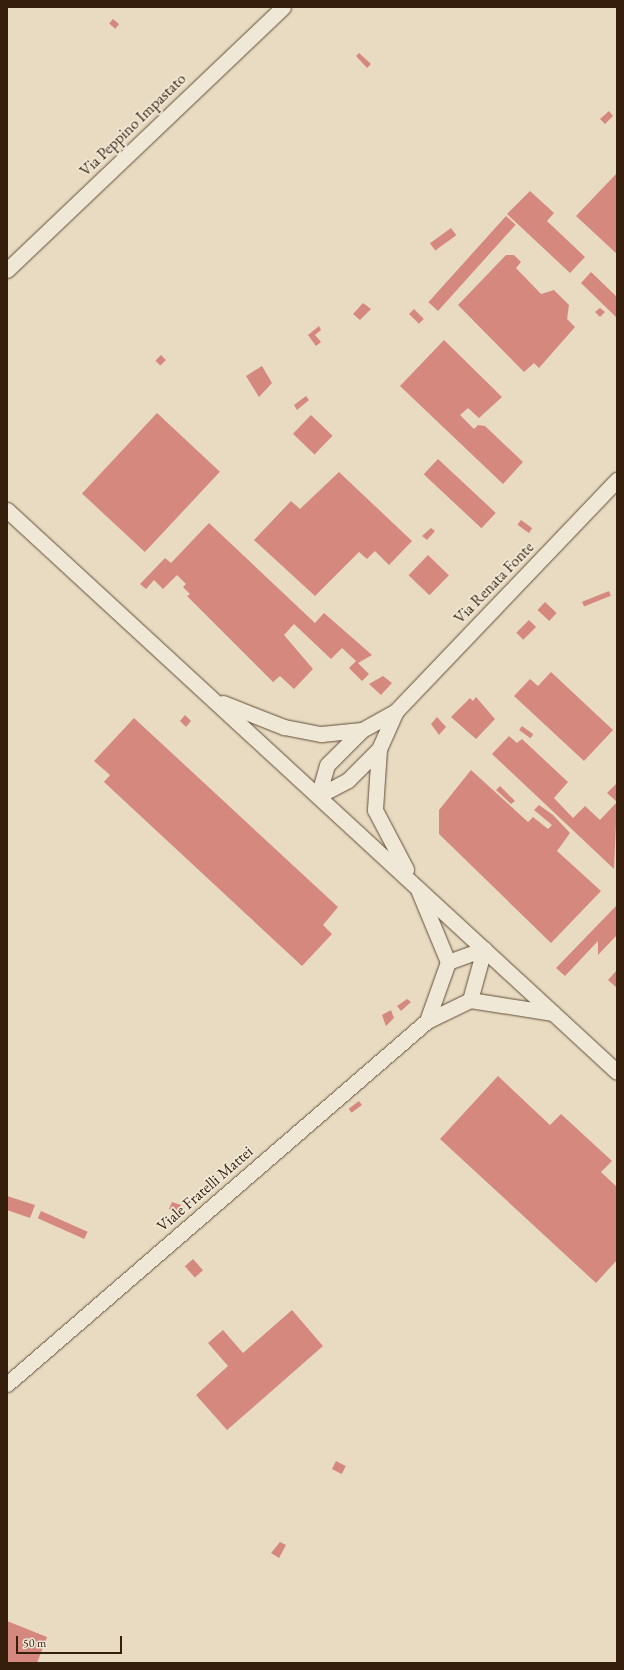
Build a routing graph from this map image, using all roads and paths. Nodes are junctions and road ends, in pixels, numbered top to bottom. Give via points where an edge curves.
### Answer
1 (283, 7) edge
2 (7, 270) edge
3 (617, 480) edge
4 (7, 510) edge
5 (214, 700) junction
6 (396, 710) junction
7 (362, 730) junction
8 (379, 749) junction
9 (318, 796) junction
10 (417, 887) junction
11 (484, 949) junction
12 (448, 962) junction
13 (470, 1000) junction
14 (553, 1013) junction
15 (427, 1021) junction
16 (617, 1072) edge
17 (7, 1384) edge

1 - 2 street, Via Peppino Impastato
3 - 6 street, Via Renata Fonte
4 - 5 street
5 - 7 street, Via Renata Fonte via 284,727 320,734
5 - 9 street
6 - 7 street, Via Renata Fonte
6 - 8 street, Via Renata Fonte
7 - 9 street, Via Renata Fonte via 328,765
8 - 9 street, Via Renata Fonte via 348,780
8 - 10 street, Via Renata Fonte via 375,810 392,847
9 - 10 street
10 - 11 street
10 - 12 street
11 - 12 street
11 - 13 street
11 - 14 street
12 - 15 street, Viale Fratelli Mattei
13 - 14 street
13 - 15 street, Viale Fratelli Mattei
14 - 16 street
15 - 17 street, Viale Fratelli Mattei

